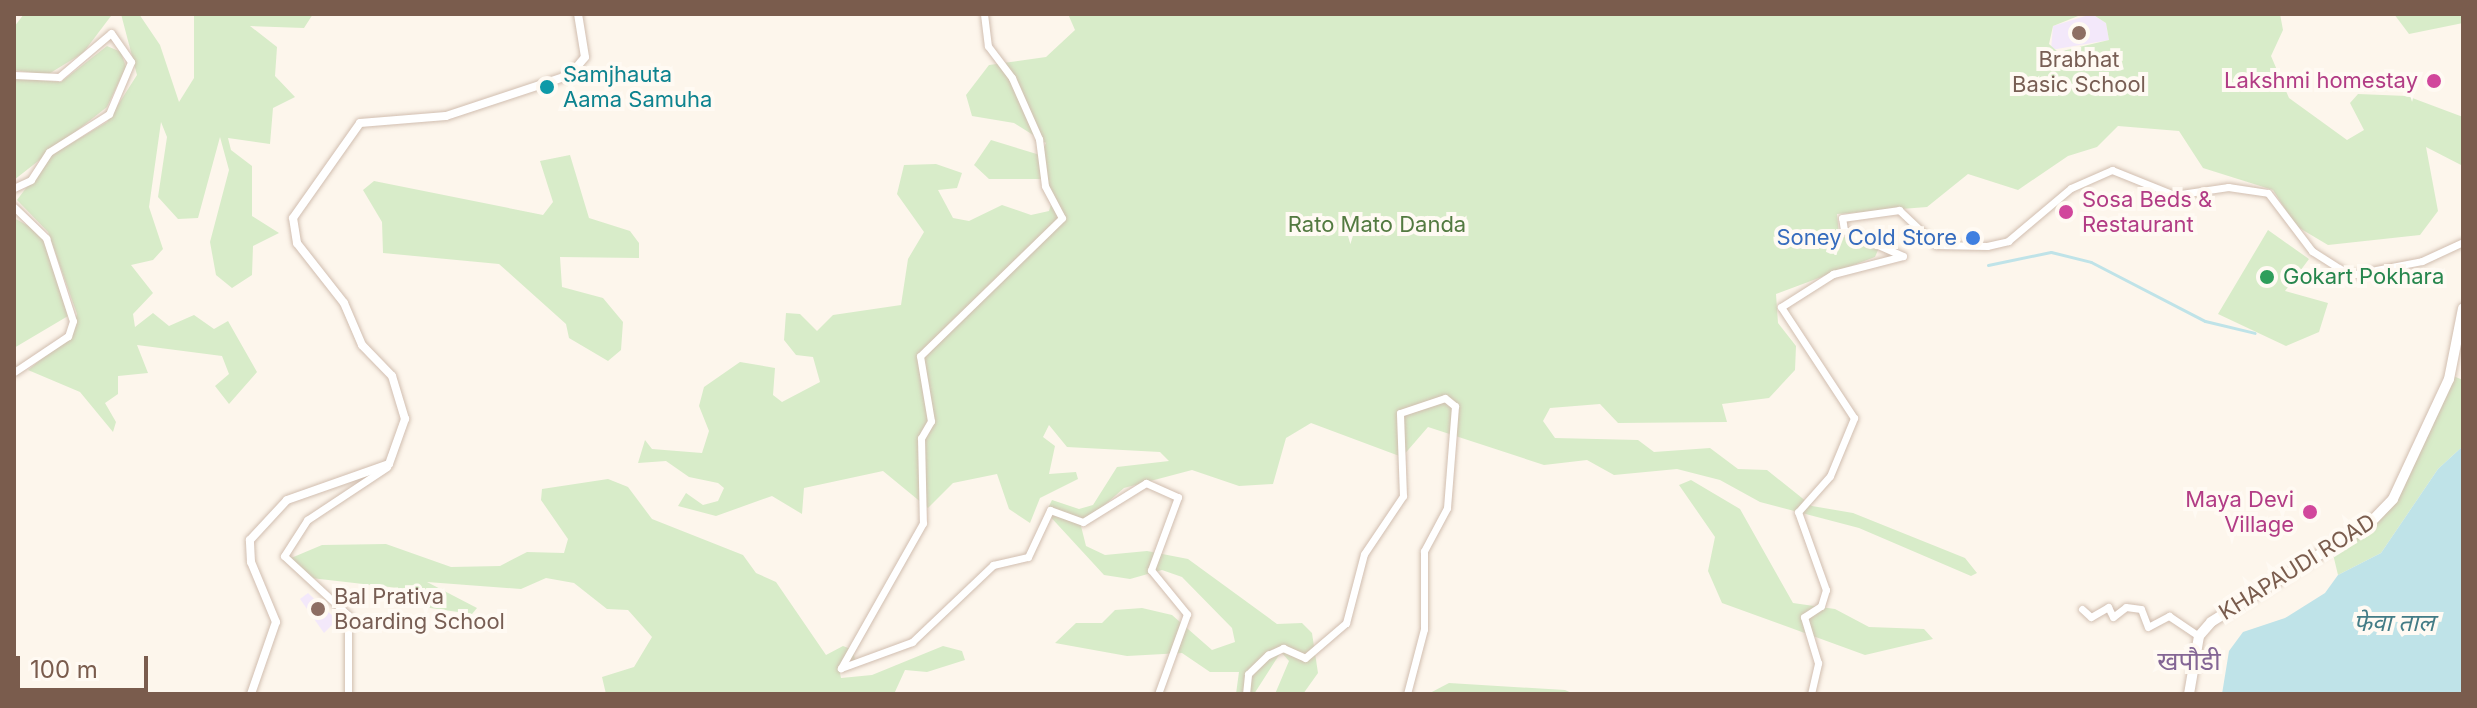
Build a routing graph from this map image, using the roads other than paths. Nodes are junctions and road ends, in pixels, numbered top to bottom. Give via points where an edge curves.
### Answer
1 (578, 14) edge
2 (984, 14) edge
3 (14, 75) edge
4 (14, 188) edge
5 (14, 207) edge
6 (2463, 242) edge
7 (2463, 308) edge
8 (14, 372) edge
9 (389, 464) junction
10 (2082, 609) dead end
11 (2199, 636) junction
12 (251, 694) edge
13 (348, 694) edge
14 (1158, 694) edge
15 (1246, 694) edge
16 (1407, 694) edge
17 (1811, 694) edge
18 (2189, 694) edge

1 - 9 street via 585,57 570,75 446,116 360,123 293,218 297,243 397,387 405,419
2 - 14 street via 988,46 1012,78 1039,139 1045,186 1062,218 980,290 920,356 931,421 921,438 923,523 841,668 912,642 993,565 1028,557 1050,510 1083,522 1146,483 1178,497 1151,570 1187,614
3 - 4 street via 59,77 111,33 131,62 109,114 49,152 31,180
5 - 8 street via 46,238 73,321 68,336
6 - 17 street via 2422,261 2350,275 2312,251 2268,193 2228,187 2174,195 2112,170 2071,188 2008,241 1987,246 1936,245 1899,210 1842,218 1844,230 1903,256 1833,274 1781,307 1854,418 1830,476 1798,512 1826,590 1821,606 1804,617 1818,663
7 - 11 main road, KHAPAUDI ROAD via 2449,379 2381,514
9 - 12 street via 287,500 257,529 248,552 276,622
9 - 13 street via 307,520 284,556 348,615
10 - 11 street via 2091,617 2108,607 2113,617 2126,607 2141,609 2148,627 2169,616
11 - 18 main road, KHAPAUDI ROAD
15 - 16 street via 1248,674 1268,655 1283,648 1305,658 1346,623 1364,554 1403,496 1400,413 1445,398 1455,406 1447,508 1424,551 1424,629

